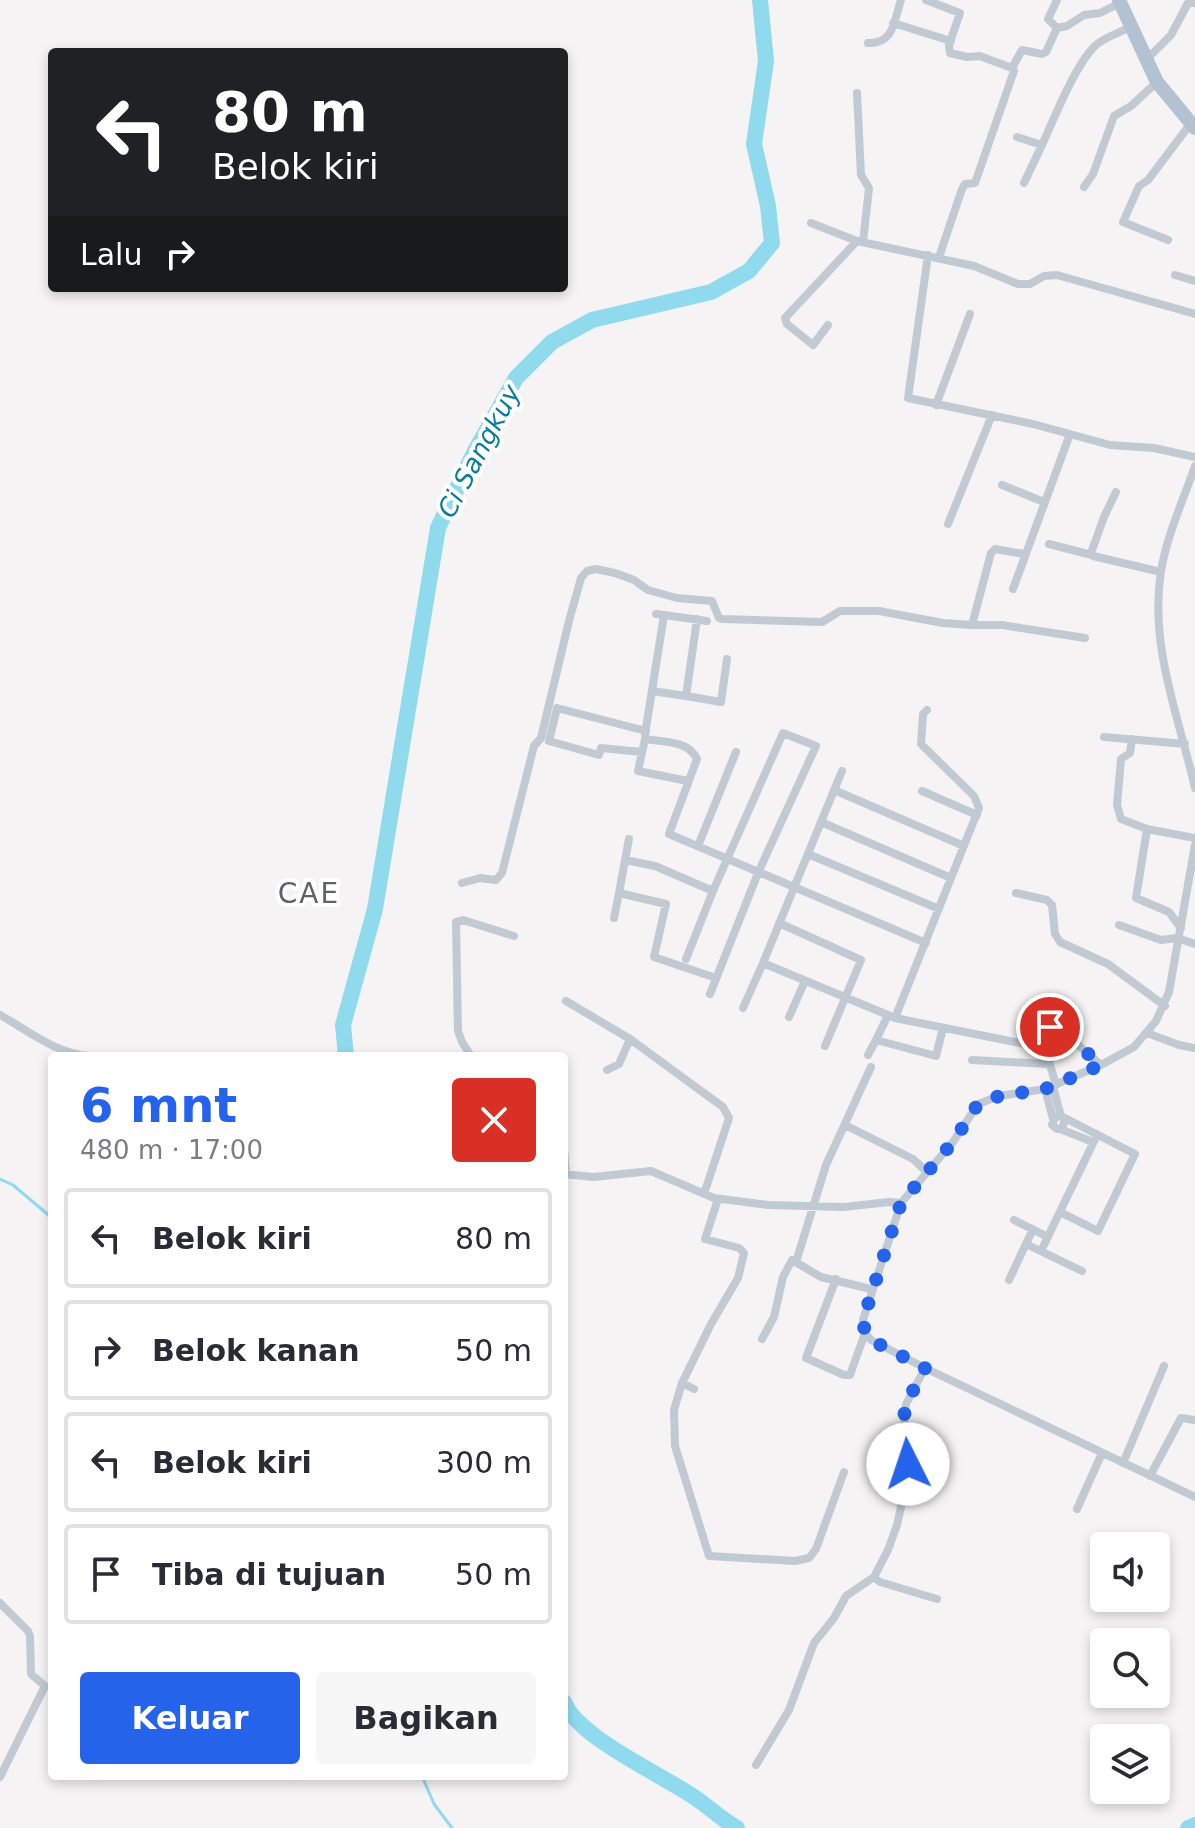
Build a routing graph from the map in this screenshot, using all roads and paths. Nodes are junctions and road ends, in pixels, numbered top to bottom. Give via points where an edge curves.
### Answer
1 (901, 0) edge
2 (926, 0) edge
3 (1057, 0) edge
4 (1119, 2) edge
5 (1194, 2) edge
6 (893, 23) junction
7 (1130, 27) junction
8 (1057, 28) junction
9 (951, 41) junction
10 (868, 43) dead end
11 (1146, 60) junction
12 (1012, 68) junction
13 (1157, 82) junction
14 (857, 93) dead end
15 (1193, 126) edge
16 (1017, 137) dead end
17 (1042, 145) junction
18 (1024, 183) dead end
19 (1084, 187) dead end
20 (811, 223) dead end
21 (1168, 240) dead end
22 (860, 242) junction
23 (928, 255) junction
24 (939, 257) junction
25 (1175, 275) dead end
26 (1195, 281) edge
27 (970, 314) dead end
28 (1195, 314) edge
29 (828, 325) dead end
30 (936, 405) junction
31 (992, 415) junction
32 (1070, 434) junction
33 (1195, 457) edge
34 (1195, 467) edge
35 (1002, 485) dead end
36 (1116, 492) dead end
37 (1044, 502) junction
38 (948, 524) dead end
39 (1049, 544) dead end
40 (1024, 554) junction
41 (1092, 555) junction
42 (1161, 572) junction
43 (1013, 589) dead end
44 (697, 619) junction
45 (707, 621) dead end
46 (972, 625) junction
47 (1085, 638) dead end
48 (727, 659) dead end
49 (652, 691) junction
50 (686, 696) junction
51 (927, 710) dead end
52 (645, 735) junction
53 (1104, 737) dead end
54 (1132, 739) junction
55 (1185, 744) junction
56 (642, 752) junction
57 (736, 752) dead end
58 (842, 771) dead end
59 (688, 781) junction
60 (1195, 788) edge
61 (834, 790) junction
62 (922, 791) dead end
63 (977, 815) junction
64 (821, 822) junction
65 (1147, 829) junction
66 (1195, 838) edge
67 (629, 839) dead end
68 (1195, 845) edge
69 (698, 846) junction
70 (964, 846) junction
71 (808, 854) junction
72 (729, 859) junction
73 (625, 860) junction
74 (1193, 863) edge
75 (758, 873) junction
76 (951, 878) junction
77 (462, 883) dead end
78 (793, 888) junction
79 (713, 891) junction
80 (619, 893) junction
81 (1016, 893) dead end
82 (939, 909) junction
83 (614, 918) dead end
84 (779, 923) junction
85 (1119, 925) dead end
86 (1181, 928) junction
87 (514, 936) dead end
88 (1177, 938) junction
89 (926, 943) junction
90 (1195, 944) edge
91 (686, 959) dead end
92 (763, 963) junction
93 (716, 978) junction
94 (805, 981) junction
95 (710, 994) dead end
96 (846, 998) junction
97 (566, 1001) dead end
98 (1165, 1006) junction
99 (743, 1008) dead end
100 (0, 1015) edge
101 (789, 1017) dead end
102 (891, 1017) junction
103 (1036, 1019) dead end
104 (943, 1028) junction
105 (1147, 1033) junction
106 (630, 1039) junction
107 (876, 1040) junction
108 (825, 1046) dead end
109 (1195, 1048) edge
110 (67, 1052) edge
111 (469, 1052) edge
112 (868, 1055) dead end
113 (972, 1060) dead end
114 (1049, 1064) junction
115 (1101, 1065) junction
116 (871, 1067) dead end
117 (607, 1070) dead end
118 (1051, 1087) junction
119 (1060, 1118) junction
120 (845, 1125) junction
121 (1095, 1138) junction
122 (927, 1172) junction
123 (568, 1174) edge
124 (704, 1194) junction
125 (718, 1199) junction
126 (901, 1203) junction
127 (813, 1206) junction
128 (1060, 1212) junction
129 (1014, 1220) dead end
130 (1033, 1229) junction
131 (1048, 1237) junction
132 (1026, 1244) junction
133 (1041, 1251) junction
134 (796, 1262) junction
135 (1082, 1271) dead end
136 (836, 1279) junction
137 (1009, 1280) dead end
138 (871, 1289) junction
139 (865, 1333) junction
140 (762, 1339) dead end
141 (1164, 1366) dead end
142 (925, 1368) junction
143 (682, 1383) junction
144 (694, 1389) dead end
145 (1195, 1420) edge
146 (1102, 1453) junction
147 (1123, 1463) junction
148 (844, 1472) dead end
149 (1150, 1476) junction
150 (1195, 1497) edge
151 (1077, 1509) dead end
152 (874, 1577) junction
153 (937, 1599) dead end
154 (0, 1603) edge
155 (756, 1765) dead end
156 (0, 1777) edge

1 - 6 street
2 - 9 street via 960,13
3 - 8 street via 1048,19
4 - 7 main road
4 - 8 street
5 - 11 street
6 - 9 street
6 - 10 street via 883,42
7 - 11 main road
7 - 17 street via 1092,50
8 - 12 street via 1044,54 1022,50
9 - 12 street via 950,53 980,56
11 - 13 main road
12 - 24 street via 979,175 975,184 962,189
13 - 15 main road
13 - 19 street via 1114,116
14 - 22 street via 861,175 869,188
15 - 21 street via 1139,186 1123,222
16 - 17 street
17 - 18 street
20 - 22 street
22 - 23 street
22 - 29 street via 785,318 813,345
23 - 24 street
23 - 30 street via 907,394
24 - 28 street via 1018,284 1057,275
25 - 26 street
27 - 30 street
30 - 31 street
31 - 32 street
31 - 38 street
32 - 33 street
32 - 37 street
34 - 42 street
35 - 37 street
36 - 41 street via 1090,549
37 - 40 street
39 - 41 street
40 - 43 street
40 - 46 street via 1001,548 991,553
41 - 42 street
42 - 55 street via 1163,662
44 - 45 street
44 - 49 street via 660,615
44 - 50 street
46 - 47 street
46 - 77 street via 840,611 822,622 722,619 712,601 677,598 615,573 587,571 502,873 496,880
48 - 50 street via 721,702
49 - 50 street
49 - 52 street
51 - 63 street via 921,744 974,796
52 - 56 street
52 - 56 street via 557,708 549,741 599,755 601,748
52 - 59 street via 692,750 697,759
53 - 54 street
54 - 55 street
54 - 65 street via 1130,753 1121,759 1117,810 1121,819
55 - 60 street
56 - 59 street via 638,771
57 - 69 street
58 - 61 street
59 - 69 street via 669,834
61 - 64 street
61 - 70 street
62 - 63 street
63 - 70 street
64 - 71 street
64 - 76 street
65 - 66 street
65 - 86 street via 1136,898 1169,912
67 - 73 street
68 - 74 street
69 - 72 street
70 - 76 street
71 - 78 street
71 - 82 street
72 - 75 street
72 - 75 street via 783,733 816,746
72 - 79 street
73 - 79 street via 655,866
73 - 80 street
74 - 86 street
75 - 78 street
75 - 93 street
76 - 82 street
78 - 84 street
78 - 89 street
79 - 91 street
80 - 83 street
80 - 93 street via 666,904 654,957
81 - 98 street via 1047,900 1060,942 1108,964
82 - 89 street
84 - 92 street
84 - 96 street via 861,960
85 - 88 street via 1161,940
86 - 88 street
87 - 111 street via 456,922 458,1031
88 - 90 street
88 - 98 street
89 - 102 street
92 - 94 street
92 - 99 street
93 - 95 street
94 - 96 street
94 - 101 street
96 - 102 street
96 - 108 street
97 - 106 street
98 - 105 street
100 - 110 street
102 - 104 street
102 - 107 street
103 - 115 street
104 - 107 street via 936,1056
104 - 114 street via 1045,1048
105 - 109 street
105 - 115 street via 1134,1047
106 - 117 street via 617,1067
106 - 124 street via 727,1112
107 - 112 street
113 - 114 street
114 - 118 street
115 - 118 street
116 - 120 street
118 - 119 street
118 - 122 street via 978,1104
119 - 121 street
119 - 121 street via 1054,1128
120 - 122 street via 913,1159
120 - 127 street
121 - 128 street
121 - 128 street via 1135,1154 1123,1180 1098,1231
122 - 126 street
123 - 124 street via 651,1171
124 - 125 street
125 - 127 street
125 - 143 street via 705,1239 742,1249 742,1263
126 - 127 street
126 - 138 street
127 - 134 street
128 - 131 street
129 - 130 street
130 - 131 street
130 - 132 street
131 - 133 street
132 - 133 street
132 - 137 street
133 - 135 street
134 - 136 street via 814,1274
134 - 140 street via 791,1261 783,1277
136 - 138 street
136 - 139 street via 806,1358 850,1375
138 - 139 street
139 - 142 street
141 - 147 street
142 - 146 street
142 - 152 street via 906,1404 903,1499
143 - 144 street
143 - 148 street via 674,1410 675,1446 709,1556 809,1558
145 - 149 street via 1181,1418
146 - 147 street
146 - 151 street
147 - 149 street
149 - 150 street
152 - 153 street
152 - 155 street via 846,1596 812,1646 789,1710
154 - 156 street via 28,1631 31,1674 45,1686

